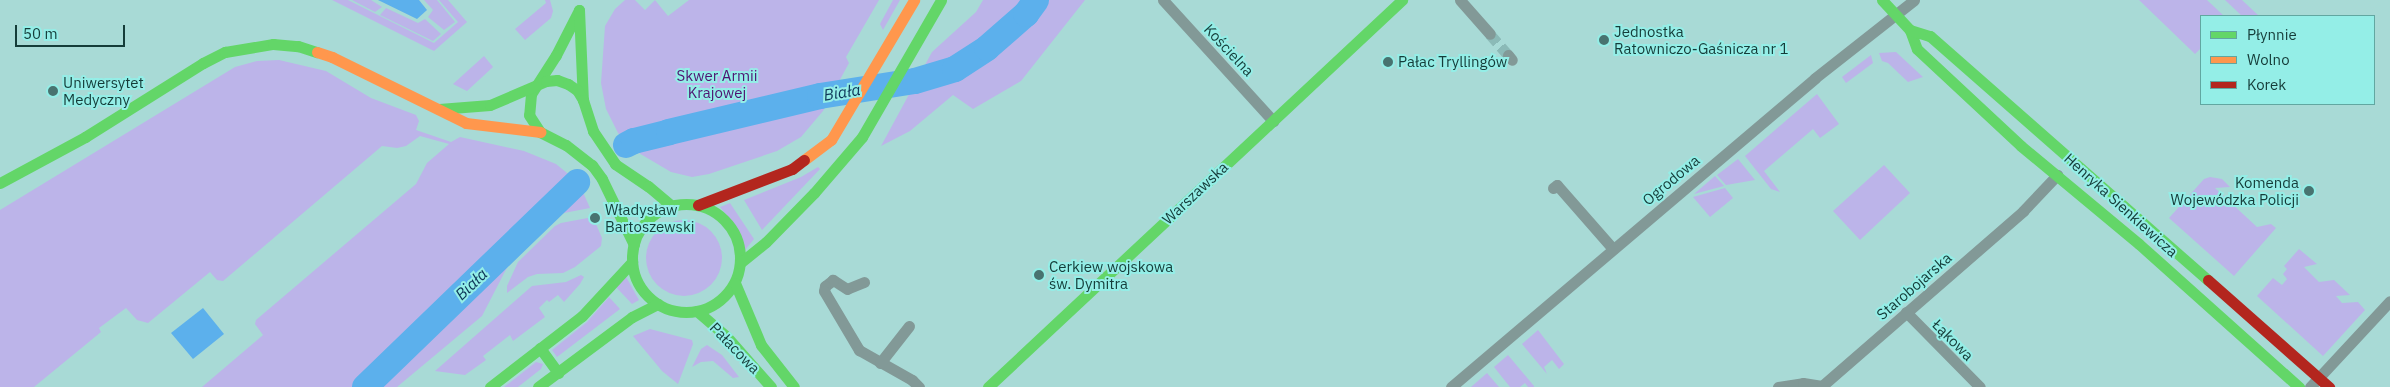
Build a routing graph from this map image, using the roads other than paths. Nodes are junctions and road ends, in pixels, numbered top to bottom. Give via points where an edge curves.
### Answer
1 (914, 0) edge
2 (941, 0) edge
3 (1163, 0) edge
4 (1402, 0) edge
5 (1460, 0) edge
6 (1882, 0) edge
7 (1914, 0) edge
8 (579, 5) edge
9 (1896, 15) junction
10 (1910, 30) junction
11 (1490, 34) tunnel mouth
12 (536, 85) junction
13 (583, 100) junction
14 (440, 109) junction
15 (1273, 121) junction
16 (540, 132) junction
17 (2057, 175) junction
18 (0, 183) edge
19 (1553, 188) dead end
20 (698, 205) junction
21 (672, 206) junction
22 (2150, 231) junction
23 (2139, 244) junction
24 (634, 245) junction
25 (1614, 249) junction
26 (632, 262) junction
27 (740, 263) junction
28 (864, 282) dead end
29 (734, 283) junction
30 (2390, 301) edge
31 (658, 304) junction
32 (697, 311) junction
33 (1906, 312) junction
34 (909, 326) dead end
35 (540, 348) junction
36 (880, 363) junction
37 (558, 373) junction
38 (2319, 378) junction
39 (490, 387) edge
40 (538, 387) edge
41 (772, 387) edge
42 (794, 387) edge
43 (919, 387) edge
44 (988, 387) edge
45 (1451, 387) edge
46 (1778, 387) edge
47 (1822, 387) edge
48 (1980, 387) edge
49 (2299, 387) edge
50 (2310, 387) edge
51 (2329, 387) edge

1 - 20 main road via 831,140 792,169
2 - 27 main road via 862,138 766,242
3 - 15 street, Kościelna
4 - 15 main road, Warszawska
5 - 11 street
6 - 9 main road, Henryka Sienkiewicza
7 - 9 street, Ogrodowa
8 - 12 main road via 556,55
8 - 13 main road
9 - 10 main road, Henryka Sienkiewicza
9 - 25 street, Ogrodowa via 1820,74
10 - 17 main road, Henryka Sienkiewicza via 1917,49 2021,146
10 - 22 main road, Henryka Sienkiewicza via 1930,36
12 - 13 main road via 557,80 577,90
12 - 14 main road via 490,105
12 - 16 main road via 528,104 529,114
13 - 21 main road via 596,138 615,164
14 - 16 main road via 466,123
14 - 18 main road via 316,50 273,44 247,47 203,62 85,137
15 - 44 main road, Warszawska
16 - 24 main road via 578,153 592,165
17 - 23 main road, Henryka Sienkiewicza
17 - 33 street, Starobojarska via 2023,211
19 - 25 street via 1556,184
20 - 21 main road
20 - 27 main road via 716,213 730,226 738,243
21 - 24 main road via 648,220
22 - 23 main road
22 - 38 main road, Henryka Sienkiewicza
23 - 49 main road, Henryka Sienkiewicza
24 - 26 main road
25 - 45 street, Ogrodowa
26 - 31 main road via 640,286
26 - 35 main road via 582,316
27 - 29 main road
28 - 36 street via 847,289 833,280 824,291 859,350
29 - 32 main road via 712,306
29 - 42 main road, Pałacowa via 761,345
30 - 38 street
31 - 32 main road via 670,310
31 - 37 main road via 632,317
32 - 41 main road, Pałacowa via 726,336
33 - 47 street, Starobojarska
33 - 48 street, Łąkowa
34 - 36 street
35 - 37 main road
35 - 39 main road
36 - 43 street
37 - 40 main road
38 - 50 street
38 - 51 main road, Henryka Sienkiewicza
46 - 47 street, Starobojarska via 1803,383

